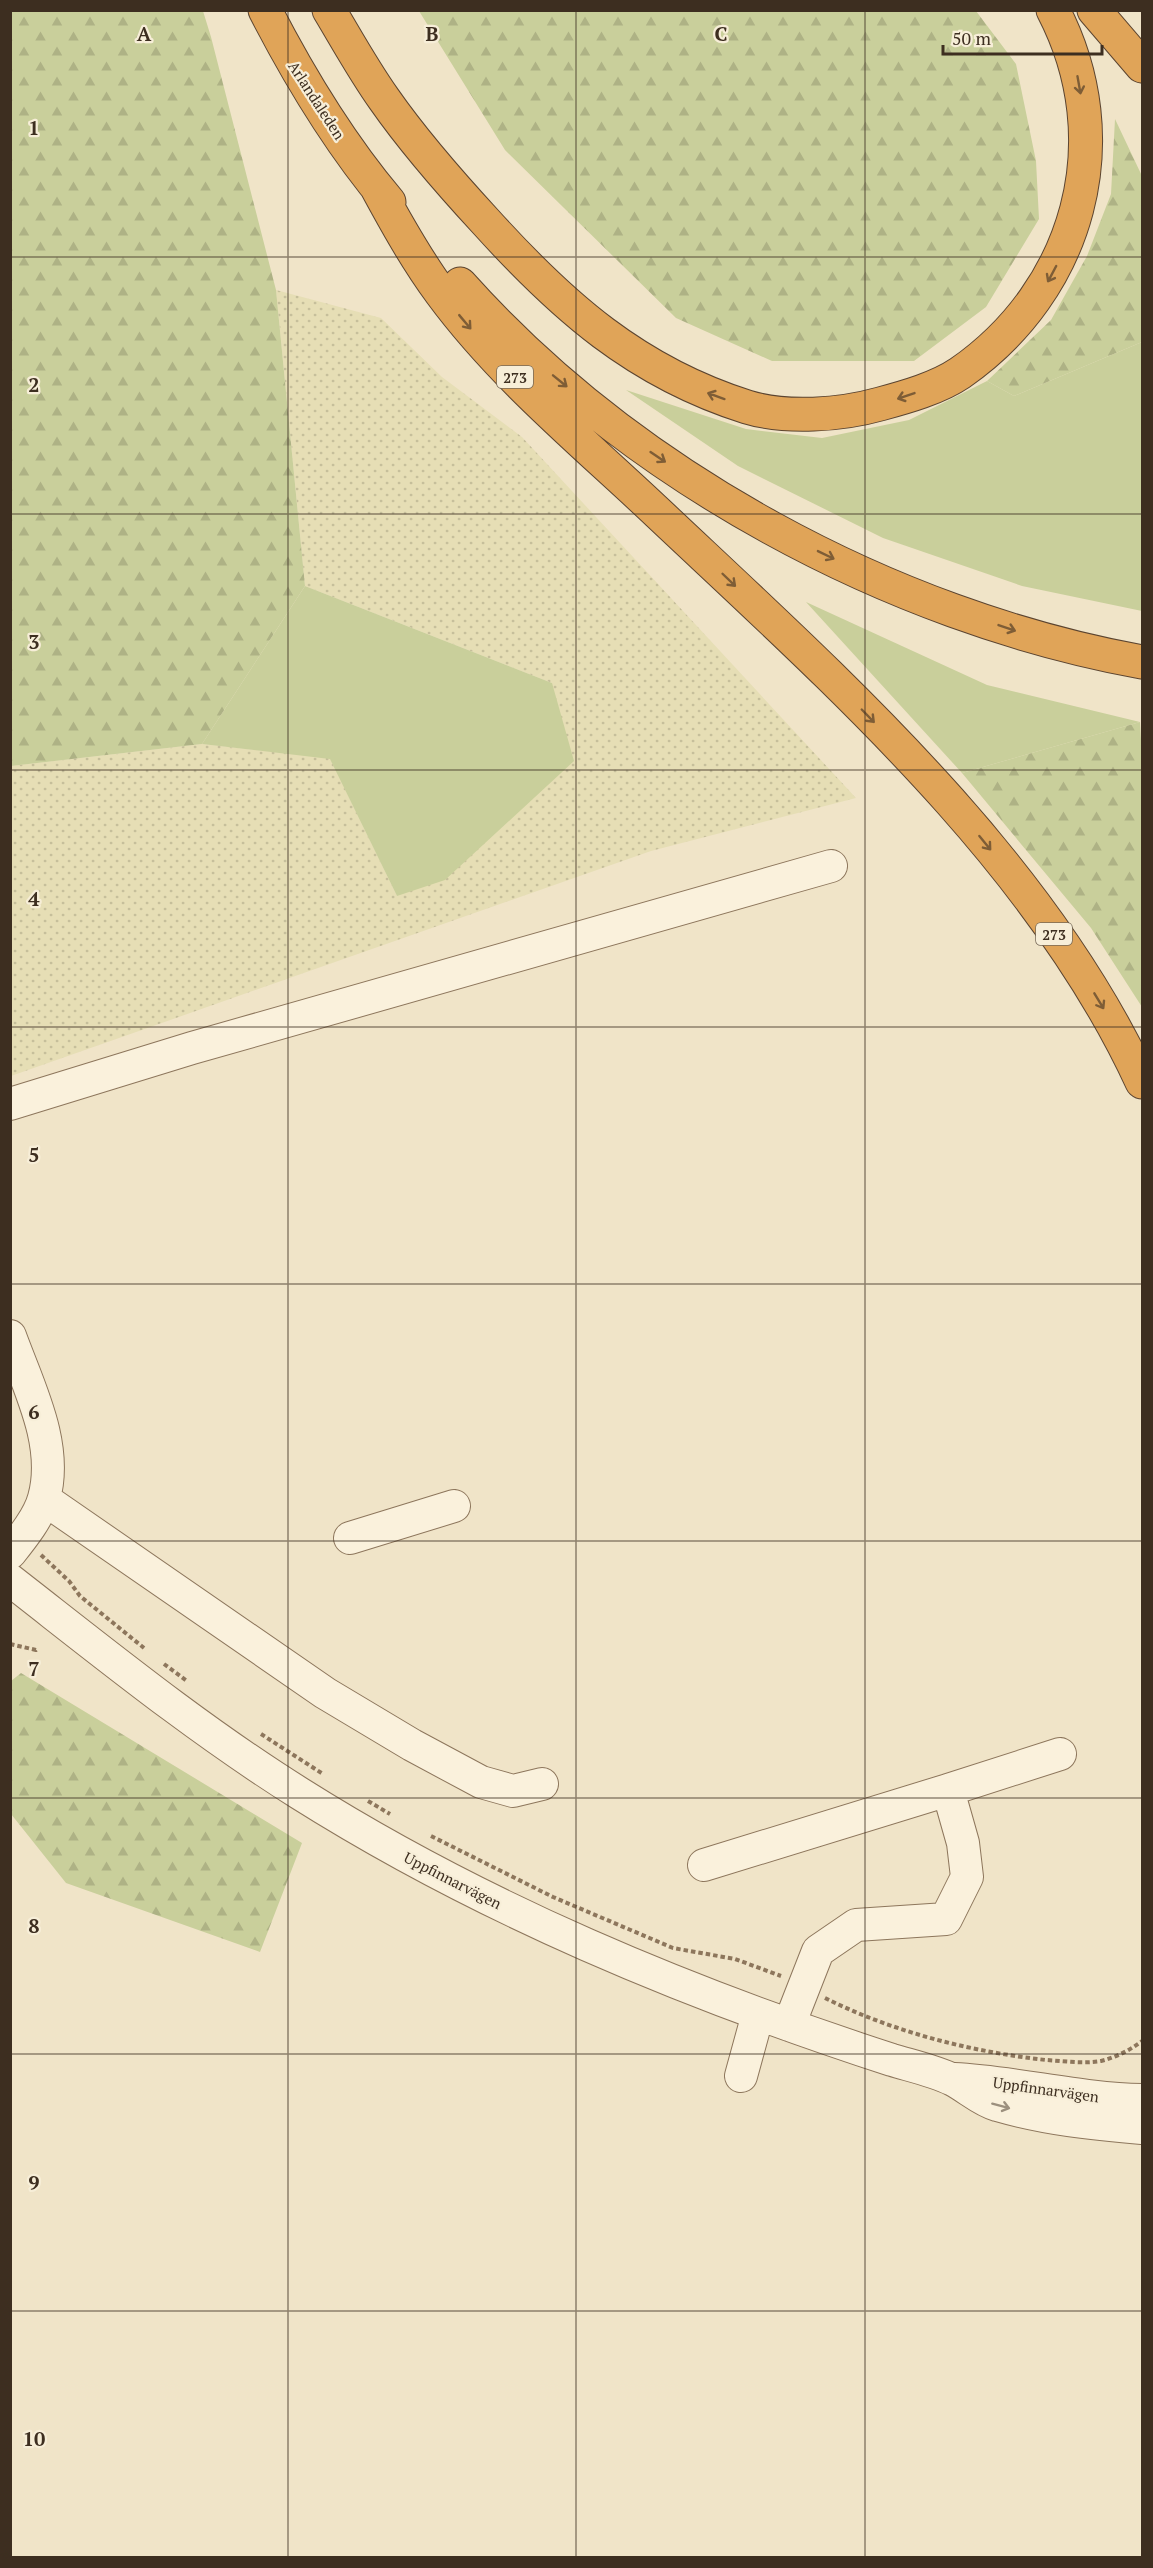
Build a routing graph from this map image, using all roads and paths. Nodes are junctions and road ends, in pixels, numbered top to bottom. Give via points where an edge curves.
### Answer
1 (265, 10) edge
2 (329, 10) edge
3 (1053, 10) edge
4 (1094, 10) edge
5 (1143, 66) edge
6 (376, 186) junction
7 (1143, 662) edge
8 (831, 866) dead end
9 (1143, 1082) edge
10 (10, 1104) edge
11 (10, 1336) edge
12 (44, 1499) junction
13 (454, 1506) dead end
14 (350, 1538) dead end
15 (17, 1545) edge
16 (10, 1580) edge
17 (10, 1644) edge
18 (38, 1648) dead end
19 (148, 1652) dead end
20 (157, 1659) dead end
21 (193, 1685) dead end
22 (257, 1731) dead end
23 (1060, 1754) dead end
24 (332, 1780) dead end
25 (542, 1784) dead end
26 (948, 1790) junction
27 (361, 1797) dead end
28 (400, 1820) dead end
29 (429, 1835) dead end
30 (704, 1865) dead end
31 (804, 1987) junction
32 (758, 2014) junction
33 (789, 2025) junction
34 (1143, 2041) edge
35 (741, 2076) dead end
36 (1142, 2107) edge

1 - 6 highway, Arlandaleden / 273 via 294,66
3 -> 2 highway via 1078,78 1087,134 1081,193 1068,243 1042,292 1005,337 957,375 907,397 859,410 818,415 751,408 699,390 637,358 580,317 526,267 457,190 384,99
4 - 5 highway
6 -> 7 highway via 478,304 539,365 610,423 716,494 785,535 901,589 1024,634
6 -> 9 highway, 273 via 422,265 477,336 948,798 1059,940 1099,1001
8 - 10 street via 192,1048
11 - 12 street via 41,1422 48,1456
12 - 15 street
12 - 25 street via 325,1693 412,1744 481,1782 513,1791
13 - 14 street
15 - 19 path via 69,1581 80,1596
16 - 32 street, Uppfinnarvägen via 218,1739 379,1842 521,1915
17 - 18 path
20 - 21 path
22 - 24 path
23 - 26 street
26 - 30 street
26 - 31 street via 963,1843 967,1877 946,1919 856,1925 818,1951
27 - 28 path
29 - 31 path via 554,1897 672,1948 735,1959
31 - 33 street
31 - 34 path via 878,2021 949,2042 1026,2058 1100,2061
32 - 33 street, Uppfinnarvägen
32 - 35 street
33 - 36 street, Uppfinnarvägen via 950,2079 993,2104 1068,2121

